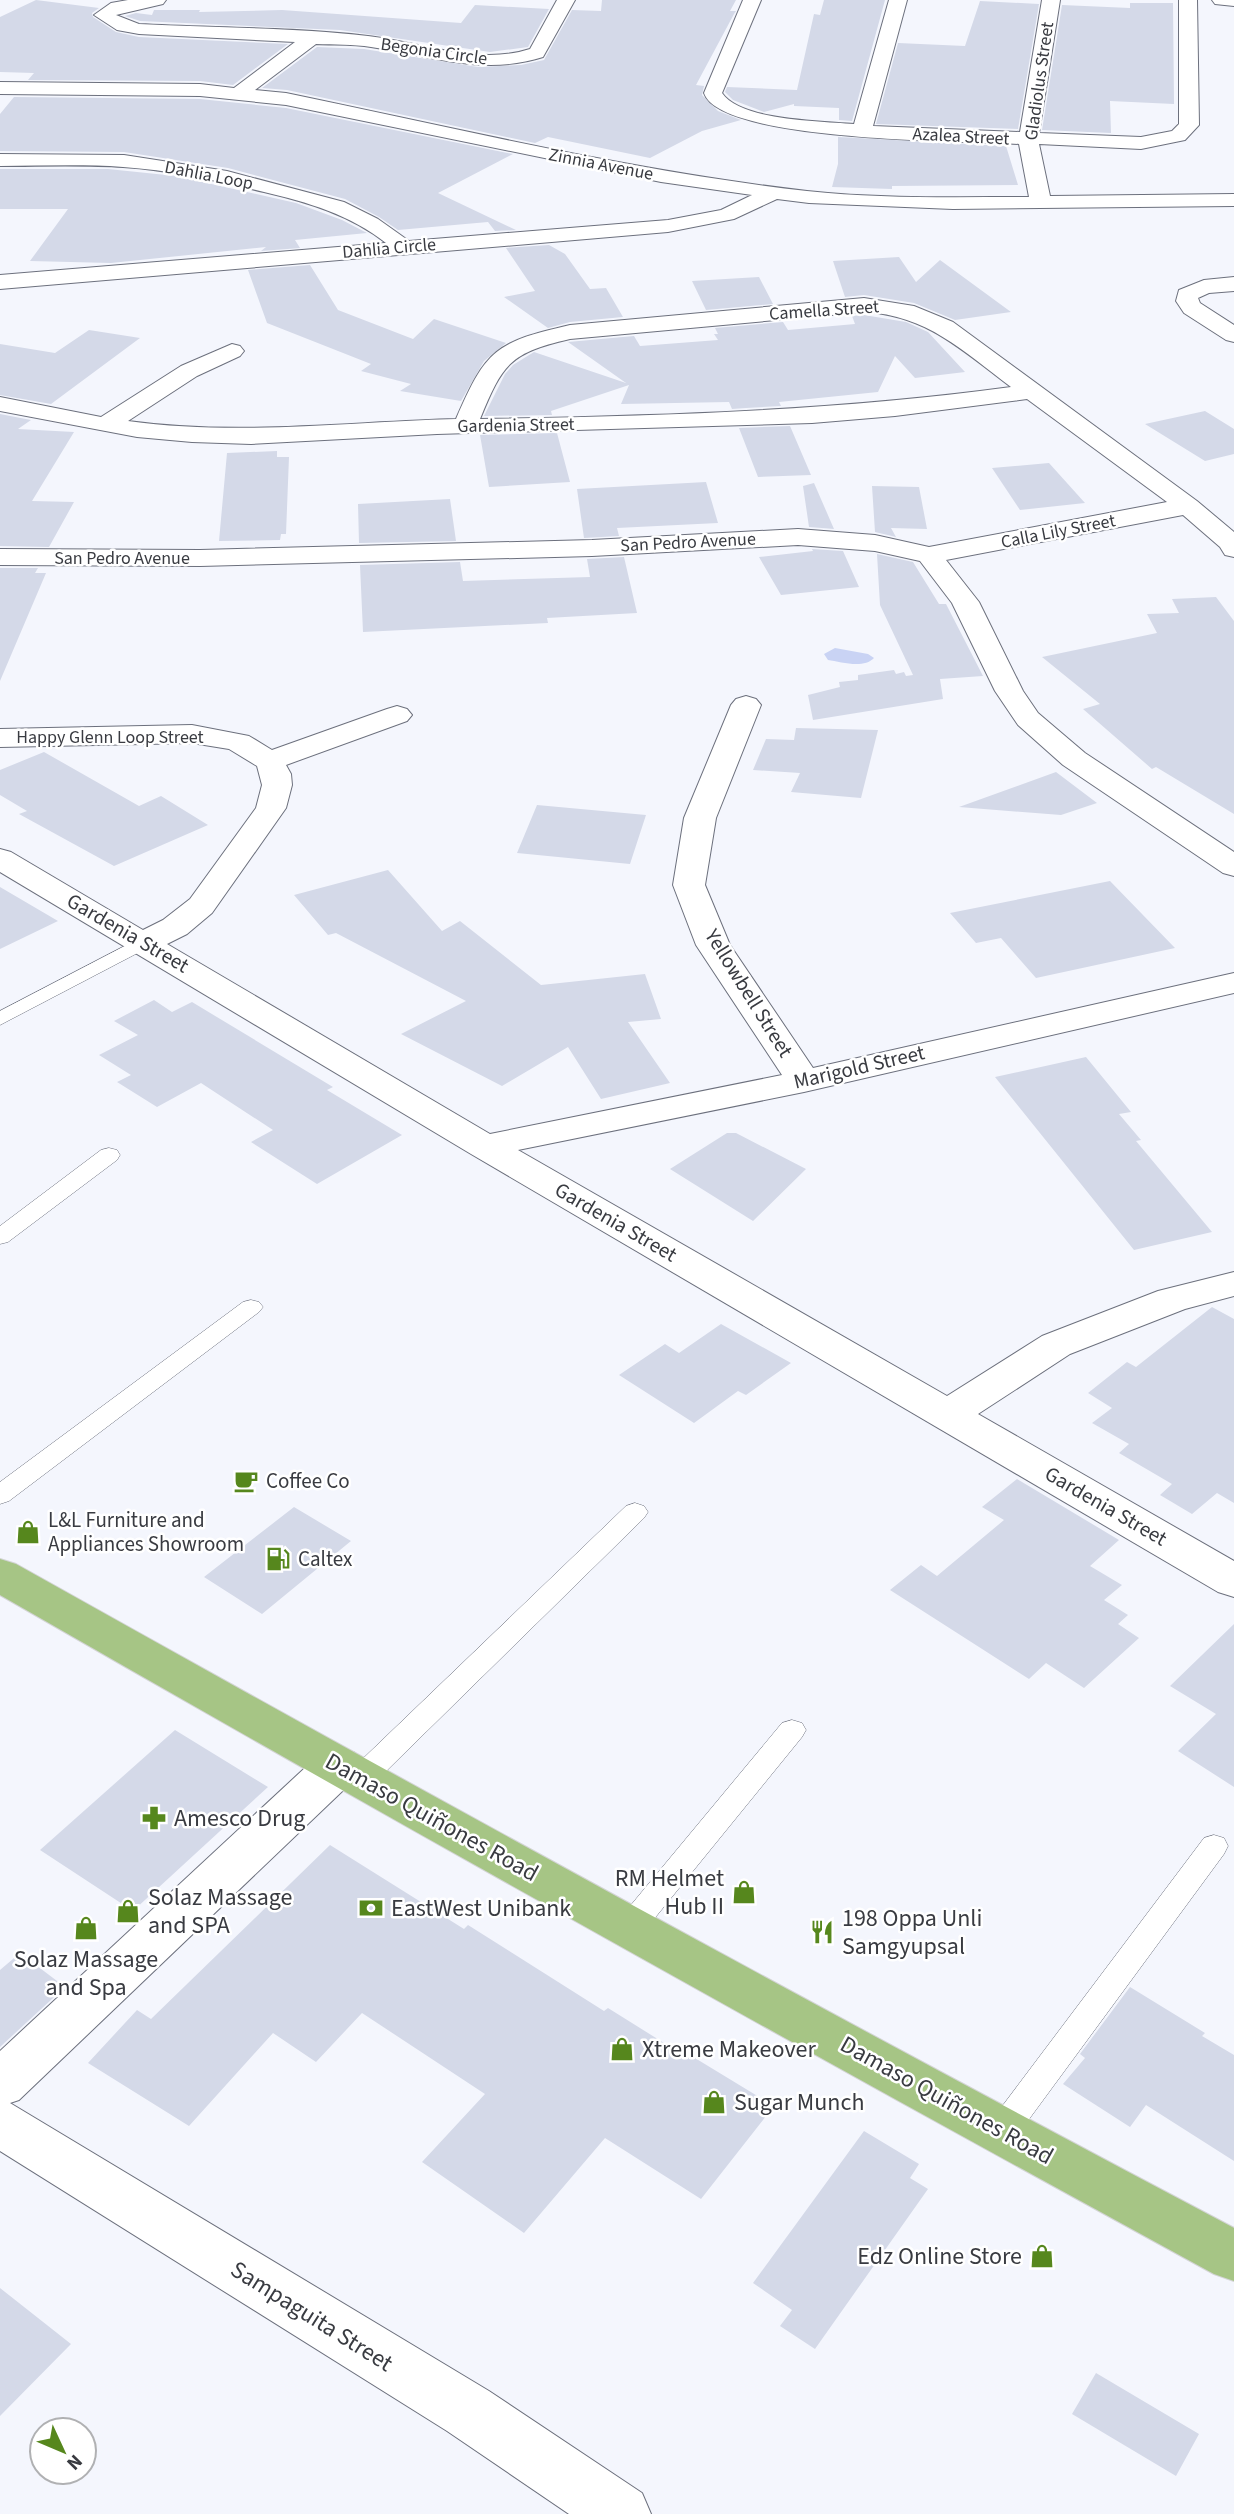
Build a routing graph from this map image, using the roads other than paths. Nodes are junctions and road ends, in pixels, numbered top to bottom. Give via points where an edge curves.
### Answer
1 (157, 0) edge
2 (566, 0) edge
3 (752, 0) edge
4 (898, 0) edge
5 (1051, 0) edge
6 (1188, 0) edge
7 (1221, 0) edge
8 (1234, 1) edge
9 (312, 38) junction
10 (0, 88) edge
11 (239, 93) junction
12 (862, 131) junction
13 (1028, 139) junction
14 (0, 160) edge
15 (773, 193) junction
16 (1234, 200) edge
17 (1206, 202) junction
18 (1041, 203) junction
19 (1234, 205) edge
20 (402, 246) junction
21 (0, 282) edge
22 (1234, 285) edge
23 (1234, 335) edge
24 (232, 351) dead end
25 (1033, 391) junction
26 (0, 404) edge
27 (104, 425) junction
28 (465, 426) junction
29 (1188, 506) junction
30 (1234, 549) edge
31 (929, 555) junction
32 (0, 557) edge
33 (746, 705) dead end
34 (397, 715) dead end
35 (0, 737) edge
36 (269, 761) junction
37 (0, 859) edge
38 (1234, 866) edge
39 (144, 942) junction
40 (1234, 983) edge
41 (0, 1019) edge
42 (804, 1081) junction
43 (484, 1146) junction
44 (109, 1155) dead end
45 (0, 1237) edge
46 (1234, 1284) edge
47 (251, 1307) dead end
48 (949, 1414) junction
49 (0, 1495) edge
50 (635, 1512) dead end
51 (0, 1575) edge
52 (1234, 1581) edge
53 (792, 1730) dead end
54 (349, 1772) junction
55 (1214, 1846) dead end
56 (631, 1926) junction
57 (0, 2084) edge
58 (0, 2123) edge
59 (1002, 2131) junction
60 (1234, 2256) edge
61 (621, 2514) edge

1 - 9 street, Begonia Circle via 117,7 103,15 139,29
2 - 9 street, Begonia Circle via 537,53 515,60 475,60 367,41
3 - 12 street, Azalea Street via 717,78 715,99 732,110 768,121
4 - 12 street
5 - 13 street, Gladiolus Street
6 - 13 street, Azalea Street via 1186,130 1167,140 1141,143
7 - 8 street
9 - 11 street
10 - 11 street, Zinnia Avenue
11 - 15 street, Zinnia Avenue via 300,101 635,172
12 - 13 street, Azalea Street
13 - 18 street, Gladiolus Street
14 - 20 street, Dahlia Loop via 123,161 218,175 359,215
15 - 18 street, Zinnia Avenue via 878,201
15 - 20 street, Dahlia Circle via 700,222
16 - 17 street
17 - 18 street, Zinnia Avenue
17 - 19 street
20 - 21 street, Dahlia Circle
22 - 23 street via 1203,287 1187,295 1192,308
24 - 27 street via 189,371
25 - 28 street, Gardenia Street via 816,416
25 - 28 street, Camella Street via 945,327 892,306 864,305 570,332 542,339 518,348 494,365
25 - 29 street, Camella Street
26 - 27 street, Gardenia Street
27 - 28 street, Gardenia Street via 219,436
29 - 30 street, Camella Street
29 - 31 street, Calla Lily Street
31 - 32 street, San Pedro Avenue via 875,543 798,537 592,548 214,558
31 - 38 street via 965,602 1028,719 1074,759
33 - 42 street, Yellowbell Street via 700,818 689,885 713,945
34 - 36 street
35 - 36 street, Happy Glenn Loop Street via 192,734 238,742
36 - 39 street via 276,774 275,797 218,885 190,918
37 - 39 street, Gardenia Street
39 - 41 lane
39 - 43 street, Gardenia Street
40 - 42 street, Marigold Street
42 - 43 street, Marigold Street
43 - 48 street, Gardenia Street
44 - 45 lane
46 - 48 street via 1172,1300 1056,1345
47 - 49 lane
48 - 52 street, Gardenia Street
50 - 54 lane
51 - 54 main road, Damaso Quiñones Road
53 - 56 lane
54 - 56 main road, Damaso Quiñones Road
54 - 57 street
55 - 59 lane
56 - 59 main road, Damaso Quiñones Road
58 - 61 street, Sampaguita Street via 468,2411
59 - 60 main road, Damaso Quiñones Road

